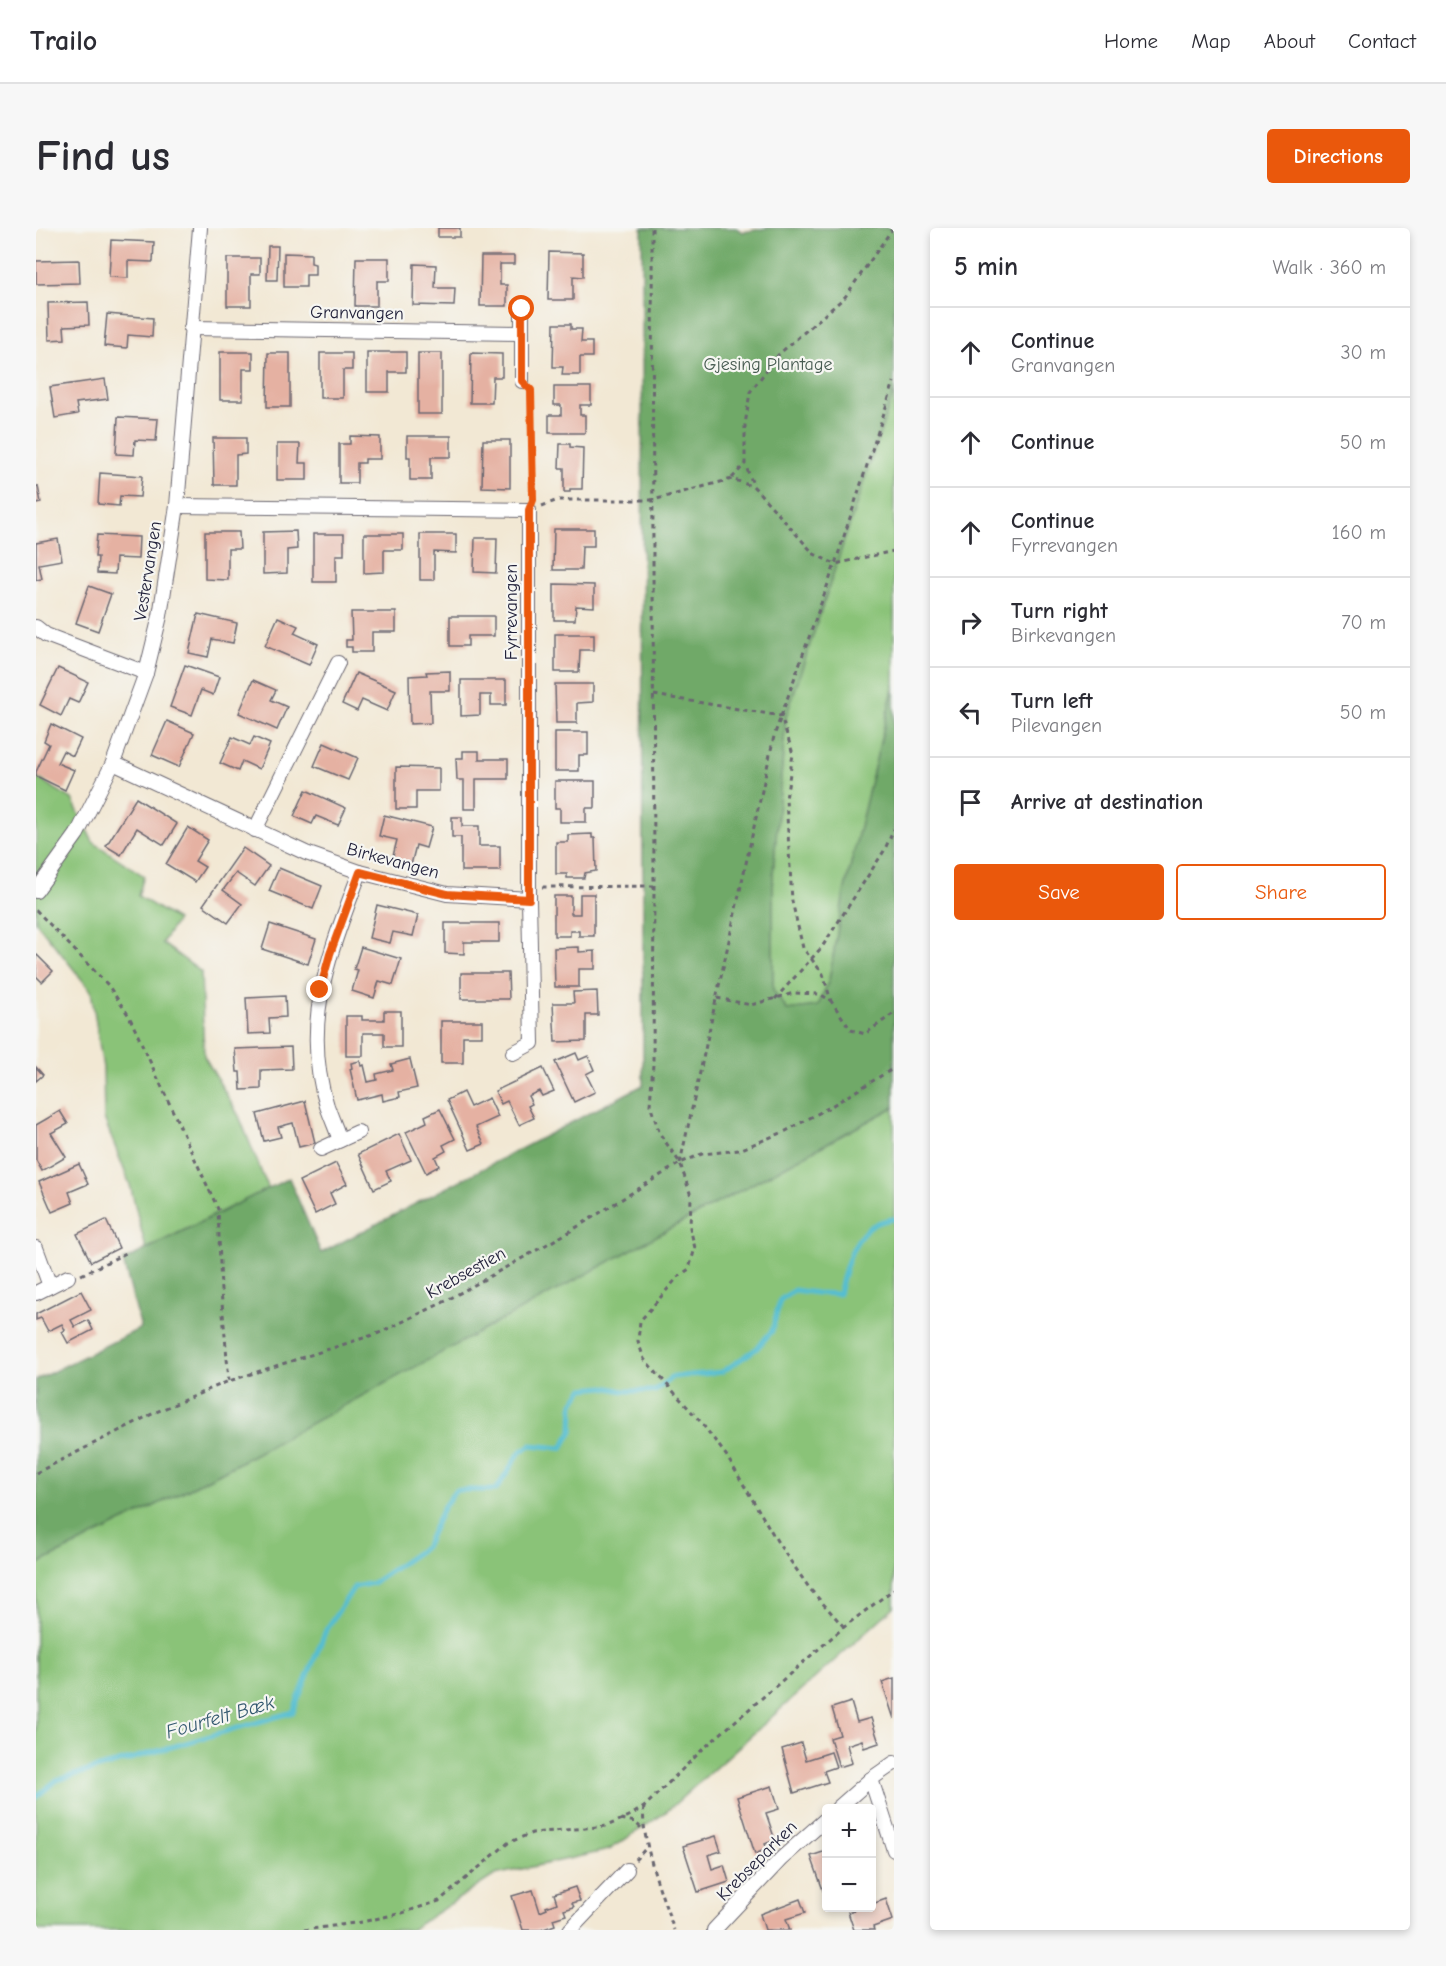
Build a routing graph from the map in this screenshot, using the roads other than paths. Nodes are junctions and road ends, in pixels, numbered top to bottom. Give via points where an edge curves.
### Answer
1 (200, 228) edge
2 (522, 309) dead end
3 (191, 328) junction
4 (522, 333) junction
5 (522, 381) road end
6 (177, 506) junction
7 (36, 627) edge
8 (338, 663) dead end
9 (146, 673) junction
10 (113, 763) junction
11 (255, 830) junction
12 (360, 872) junction
13 (36, 891) edge
14 (529, 899) junction
15 (513, 1053) dead end
16 (358, 1132) dead end
17 (340, 1140) junction
18 (321, 1149) dead end
19 (36, 1248) edge
20 (68, 1277) road end
21 (50, 1286) junction
22 (36, 1293) edge
23 (894, 1764) edge
24 (871, 1779) junction
25 (844, 1804) edge
26 (822, 1823) edge
27 (894, 1850) edge
28 (627, 1870) dead end
29 (570, 1930) edge
30 (714, 1930) edge

1 - 3 street, Vestervangen
2 - 4 street
3 - 4 street, Granvangen
3 - 6 street, Vestervangen
4 - 5 street
6 - 9 street, Vestervangen via 160,616
6 - 14 street, Fyrrevangen via 529,510
7 - 9 street via 46,635
8 - 11 street
9 - 10 street, Vestervangen
10 - 11 street, Birkevangen
10 - 13 street, Vestervangen via 77,834
11 - 12 street, Birkevangen
12 - 14 street, Birkevangen via 447,894
12 - 17 street via 330,954 320,990 316,1029 318,1067 326,1104
14 - 15 street, Fyrrevangen via 532,1043
16 - 17 street
17 - 18 street
19 - 21 street
20 - 21 street
21 - 22 street
23 - 24 street
24 - 25 street
24 - 27 street
26 - 30 street, Krebseparken via 781,1859
28 - 29 street

